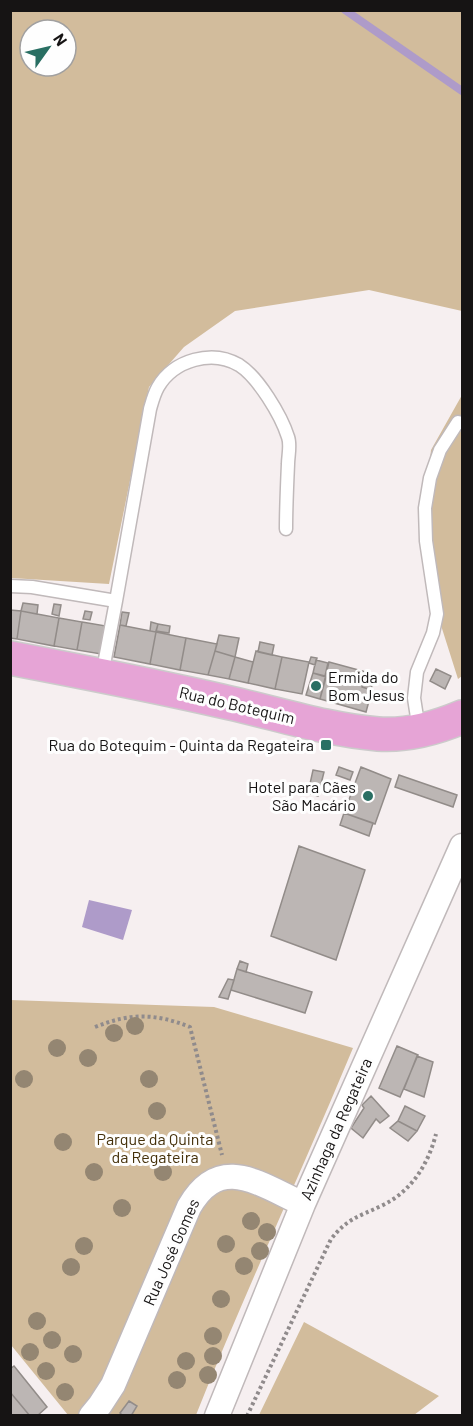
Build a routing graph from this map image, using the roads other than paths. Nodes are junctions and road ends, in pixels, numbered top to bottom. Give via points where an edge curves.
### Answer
1 (462, 423) edge
2 (286, 529) dead end
3 (10, 586) edge
4 (116, 601) junction
5 (10, 657) edge
6 (102, 675) junction
7 (462, 717) edge
8 (419, 732) junction
9 (462, 846) edge
10 (303, 1204) junction
11 (92, 1416) edge
12 (217, 1416) edge

1 - 8 lane via 458,422 440,450 427,498 426,541 437,614 417,672 414,698
2 - 4 lane via 289,439 276,410 238,365 208,357 188,362 170,373 158,388 150,409
3 - 4 lane
4 - 6 lane
5 - 6 main road, Rua do Botequim
6 - 8 main road, Rua do Botequim via 352,730 378,734
7 - 8 main road, Rua do Botequim
9 - 10 street, Azinhaga da Regateira
10 - 11 street, Rua José Gomes via 243,1178 228,1176 212,1180 197,1192 113,1385
10 - 12 street, Azinhaga da Regateira

